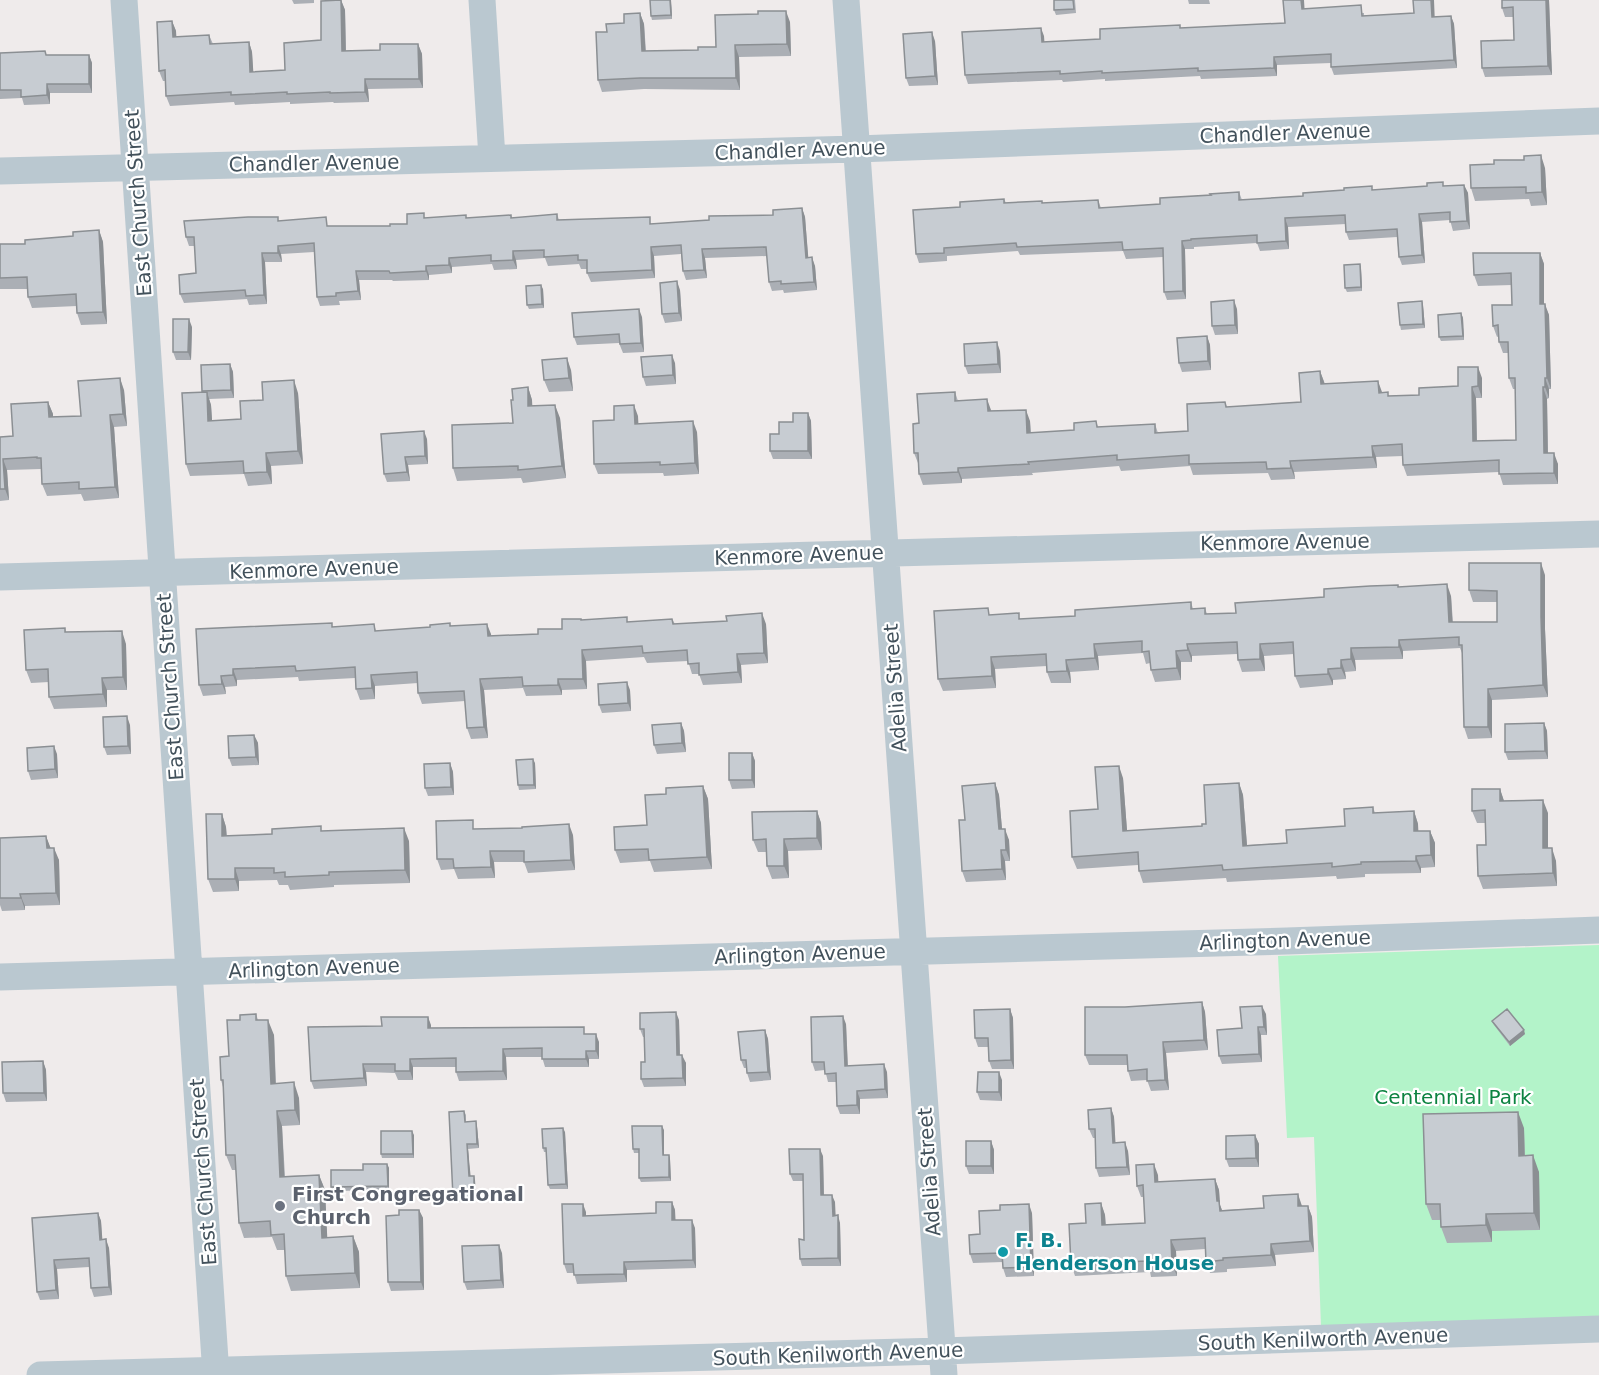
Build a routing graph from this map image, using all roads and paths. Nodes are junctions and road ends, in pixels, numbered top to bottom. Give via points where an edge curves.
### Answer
1 (124, 0) edge
2 (482, 0) edge
3 (846, 0) edge
4 (1599, 121) edge
5 (857, 149) junction
6 (492, 158) junction
7 (135, 168) junction
8 (0, 171) edge
9 (1599, 534) edge
10 (885, 553) junction
11 (163, 573) junction
12 (0, 577) edge
13 (1599, 930) edge
14 (914, 951) junction
15 (189, 971) junction
16 (0, 977) edge
17 (1599, 1329) edge
18 (943, 1363) edge
19 (216, 1373) edge
20 (40, 1375) edge

1 - 7 street, East Church Street
2 - 6 street
3 - 5 street, Adelia Street
4 - 5 street, Chandler Avenue
5 - 6 street, Chandler Avenue
5 - 10 street, Adelia Street
6 - 7 street, Chandler Avenue
7 - 8 street, Chandler Avenue
7 - 11 street, East Church Street
9 - 10 street, Kenmore Avenue
10 - 11 street, Kenmore Avenue
10 - 14 street, Adelia Street
11 - 12 street, Kenmore Avenue
11 - 15 street, East Church Street
13 - 14 street, Arlington Avenue
14 - 15 street, Arlington Avenue
14 - 18 street, Adelia Street
15 - 16 street, Arlington Avenue
15 - 19 street, East Church Street
17 - 18 street, South Kenilworth Avenue
18 - 19 street, South Kenilworth Avenue
19 - 20 street, South Kenilworth Avenue

